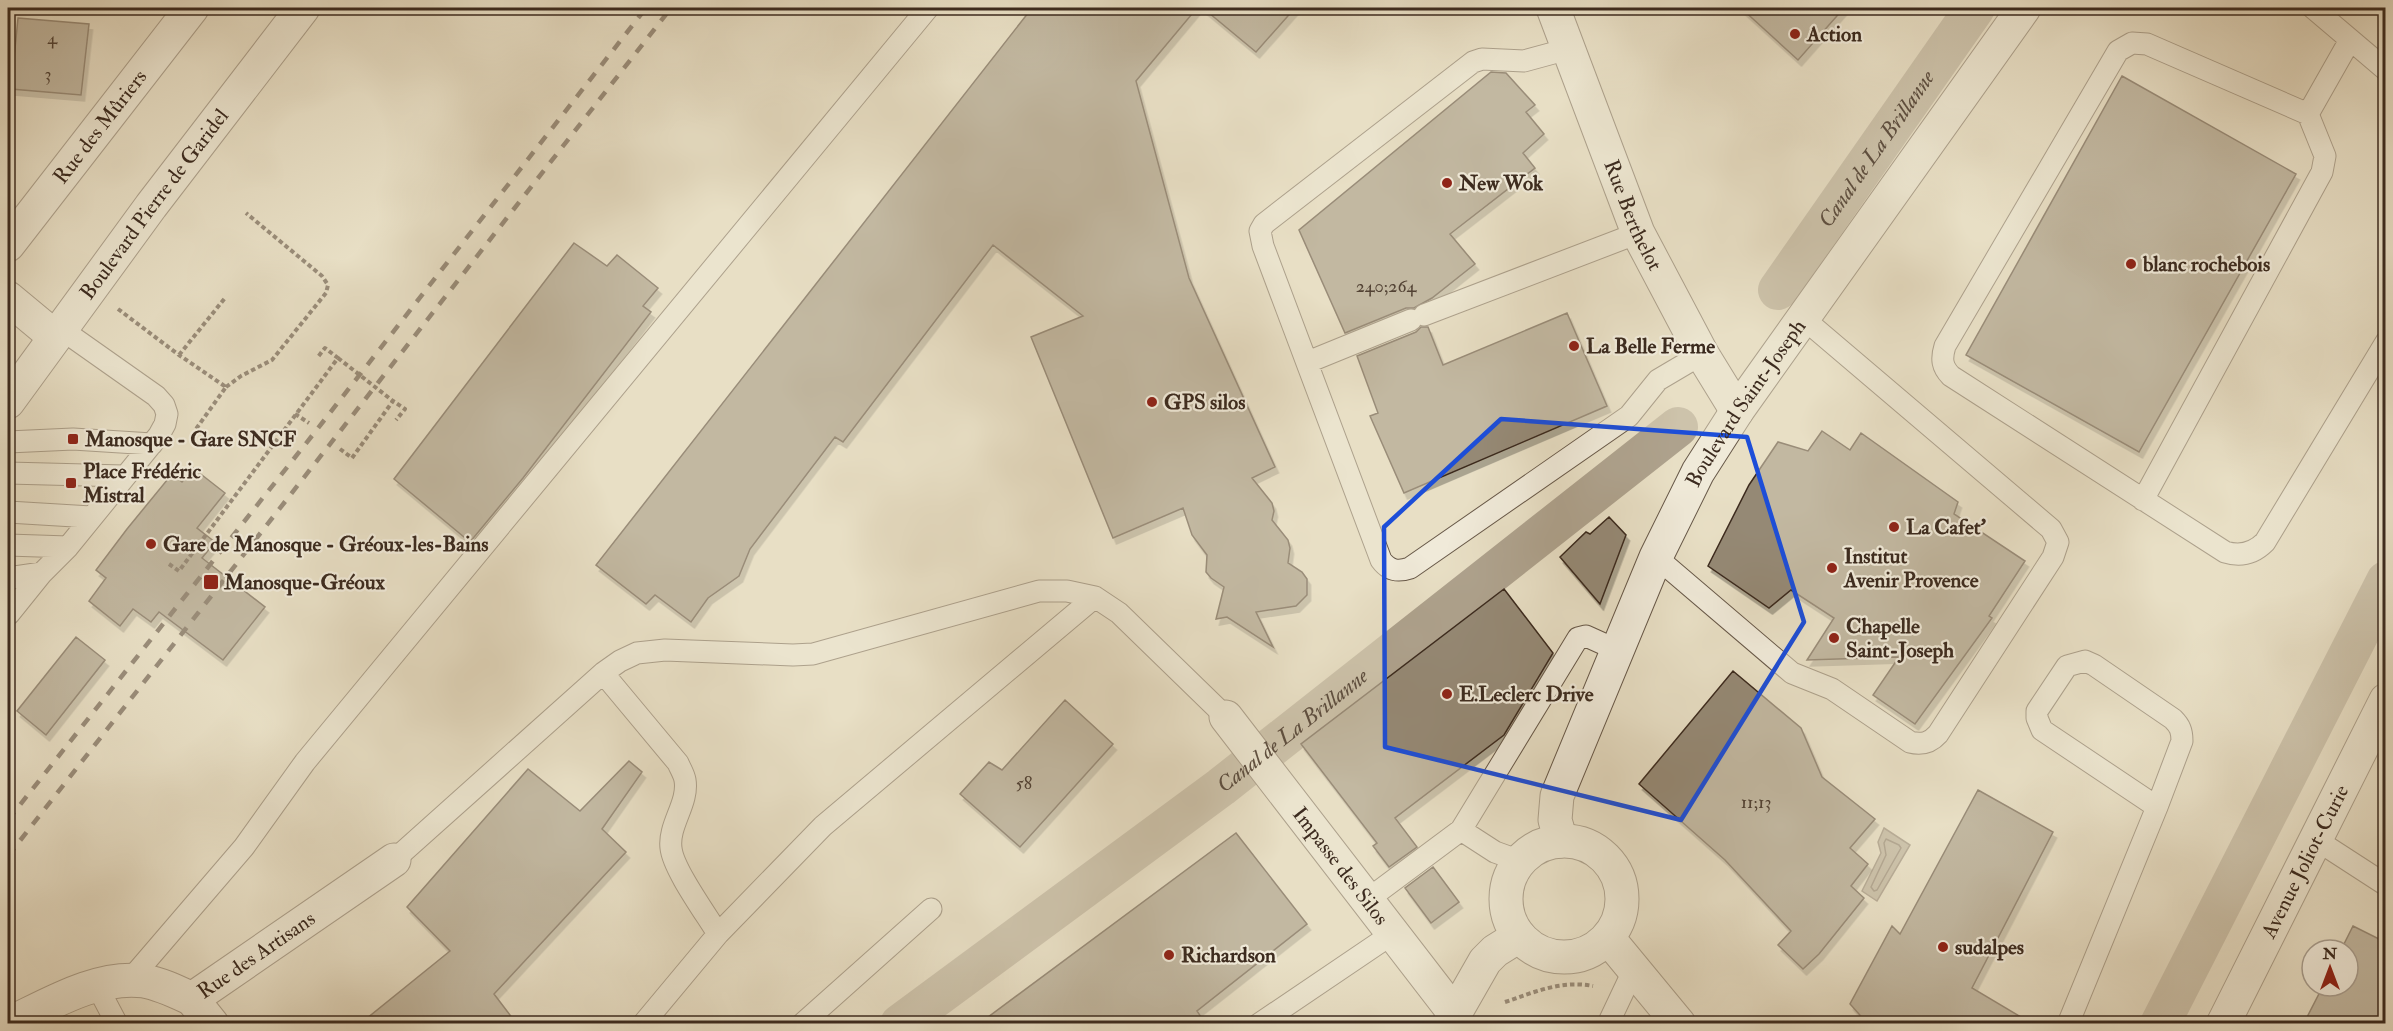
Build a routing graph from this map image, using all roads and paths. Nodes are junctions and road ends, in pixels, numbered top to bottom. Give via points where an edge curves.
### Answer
1 (192, 8) edge
2 (303, 8) edge
3 (928, 8) edge
4 (1553, 8) edge
5 (2024, 8) edge
6 (2313, 8) edge
7 (2350, 40) junction
8 (1568, 49) junction
9 (2385, 70) edge
10 (2308, 114) junction
11 (246, 213) dead end
12 (1638, 233) junction
13 (8, 245) edge
14 (8, 298) edge
15 (225, 298) dead end
16 (114, 307) dead end
17 (1804, 319) junction
18 (58, 333) junction
19 (2385, 342) edge
20 (1702, 354) junction
21 (178, 355) junction
22 (317, 358) dead end
23 (338, 358) junction
24 (1308, 362) junction
25 (226, 387) junction
26 (393, 401) junction
27 (8, 402) edge
28 (1737, 411) junction
29 (296, 414) junction
30 (396, 420) dead end
31 (309, 423) dead end
32 (192, 435) dead end
33 (8, 442) edge
34 (152, 444) junction
35 (340, 449) dead end
36 (8, 473) edge
37 (124, 476) junction
38 (2143, 500) junction
39 (8, 512) edge
40 (91, 517) junction
41 (8, 545) edge
42 (68, 547) junction
43 (1656, 557) junction
44 (169, 564) dead end
45 (42, 573) junction
46 (8, 578) edge
47 (1095, 597) junction
48 (9, 614) edge
49 (1617, 650) junction
50 (603, 673) junction
51 (2385, 699) edge
52 (1226, 717) joint
53 (2157, 807) junction
54 (1461, 830) junction
55 (2315, 839) junction
56 (1561, 841) junction
57 (394, 860) joint
58 (1520, 861) junction
59 (2385, 885) edge
60 (1367, 900) junction
61 (931, 909) dead end
62 (718, 934) junction
63 (1392, 934) junction
64 (1519, 936) junction
65 (1608, 938) junction
66 (1634, 969) junction
67 (129, 981) junction
68 (97, 986) junction
69 (1618, 1001) junction
70 (1502, 1003) dead end
71 (202, 1011) edge
72 (1452, 1019) edge
73 (8, 1023) edge
74 (117, 1023) edge
75 (643, 1023) edge
76 (802, 1023) edge
77 (1259, 1023) edge
78 (1608, 1023) edge
79 (1679, 1023) edge
80 (2068, 1023) edge
81 (2223, 1023) edge

1 - 13 street, Rue des Mûriers
2 - 18 street, Boulevard Pierre de Garidel
3 - 67 lane via 305,762 231,864
4 - 8 street, Rue Berthelot
5 - 17 street, Boulevard Saint-Joseph
6 - 7 lane
7 - 9 lane
7 - 10 lane
8 - 12 street, Rue Berthelot
8 - 24 lane via 1524,61 1473,62 1264,224 1260,231 1263,246
10 - 38 lane via 2325,156 2322,171
10 - 38 lane via 2147,44 2124,47 2118,51 1945,346 1942,362 1951,376
11 - 25 path via 328,285 326,293 272,360
12 - 20 street, Rue Berthelot
12 - 24 lane
14 - 18 street
15 - 21 path
16 - 21 path
17 - 28 street, Boulevard Saint-Joseph
17 - 43 lane via 2051,530 2058,542 2053,557 1938,734 1927,743 1918,744 1832,689 1792,672
18 - 27 street, Boulevard Pierre de Garidel
18 - 34 lane via 164,405 165,424
19 - 38 lane via 2261,546 2245,554 2225,552
20 - 24 lane via 1658,380 1629,416 1410,568 1400,571 1386,567 1381,560
20 - 28 street, Rue Berthelot
21 - 25 path
22 - 23 path via 325,348
23 - 26 path, bridge
23 - 29 path
25 - 32 path
26 - 30 path via 405,409
26 - 35 path via 352,458
28 - 43 street, Boulevard Saint-Joseph via 1688,489
29 - 31 path
29 - 44 path via 179,572
33 - 34 lane via 73,439
34 - 37 lane
36 - 37 lane
37 - 40 lane
39 - 40 lane
40 - 42 lane
41 - 42 lane
42 - 45 lane
43 - 49 street, Boulevard Saint-Joseph
45 - 46 lane
45 - 48 lane
47 - 50 lane via 1039,591 813,654 665,650 638,653
47 - 52 lane via 1119,613
47 - 62 lane via 823,826
49 - 54 lane via 1586,636 1578,638
49 - 56 street, Boulevard Saint-Joseph via 1557,796 1555,820
50 - 57 lane
50 - 62 lane via 678,763 685,780 684,797 671,848
51 - 55 street, Avenue Joliot-Curie
52 - 60 street, Impasse des Silos
53 - 53 lane via 2042,730 2037,711 2067,666 2085,661 2094,665 2180,726 2182,741
53 - 80 lane
54 - 58 lane via 1495,852
54 - 60 lane
55 - 59 lane
55 - 81 street, Avenue Joliot-Curie
56 - 58 street via 1539,848
56 - 65 street via 1594,849 1617,874 1622,907
57 - 71 street, Rue des Artisans
58 - 64 street via 1507,890 1511,922
60 - 63 street, Impasse des Silos
61 - 76 lane
62 - 75 lane
63 - 72 street, Impasse des Silos
63 - 77 lane
64 - 65 street via 1547,955 1563,957 1580,956
64 - 72 street via 1485,961
65 - 66 street
66 - 69 lane
66 - 79 street
67 - 68 street, Rue des Artisans
67 - 71 street, Rue des Artisans via 171,988
68 - 73 street, Rue des Artisans
68 - 74 lane
69 - 70 path via 1595,987 1576,983 1558,984
69 - 78 lane

